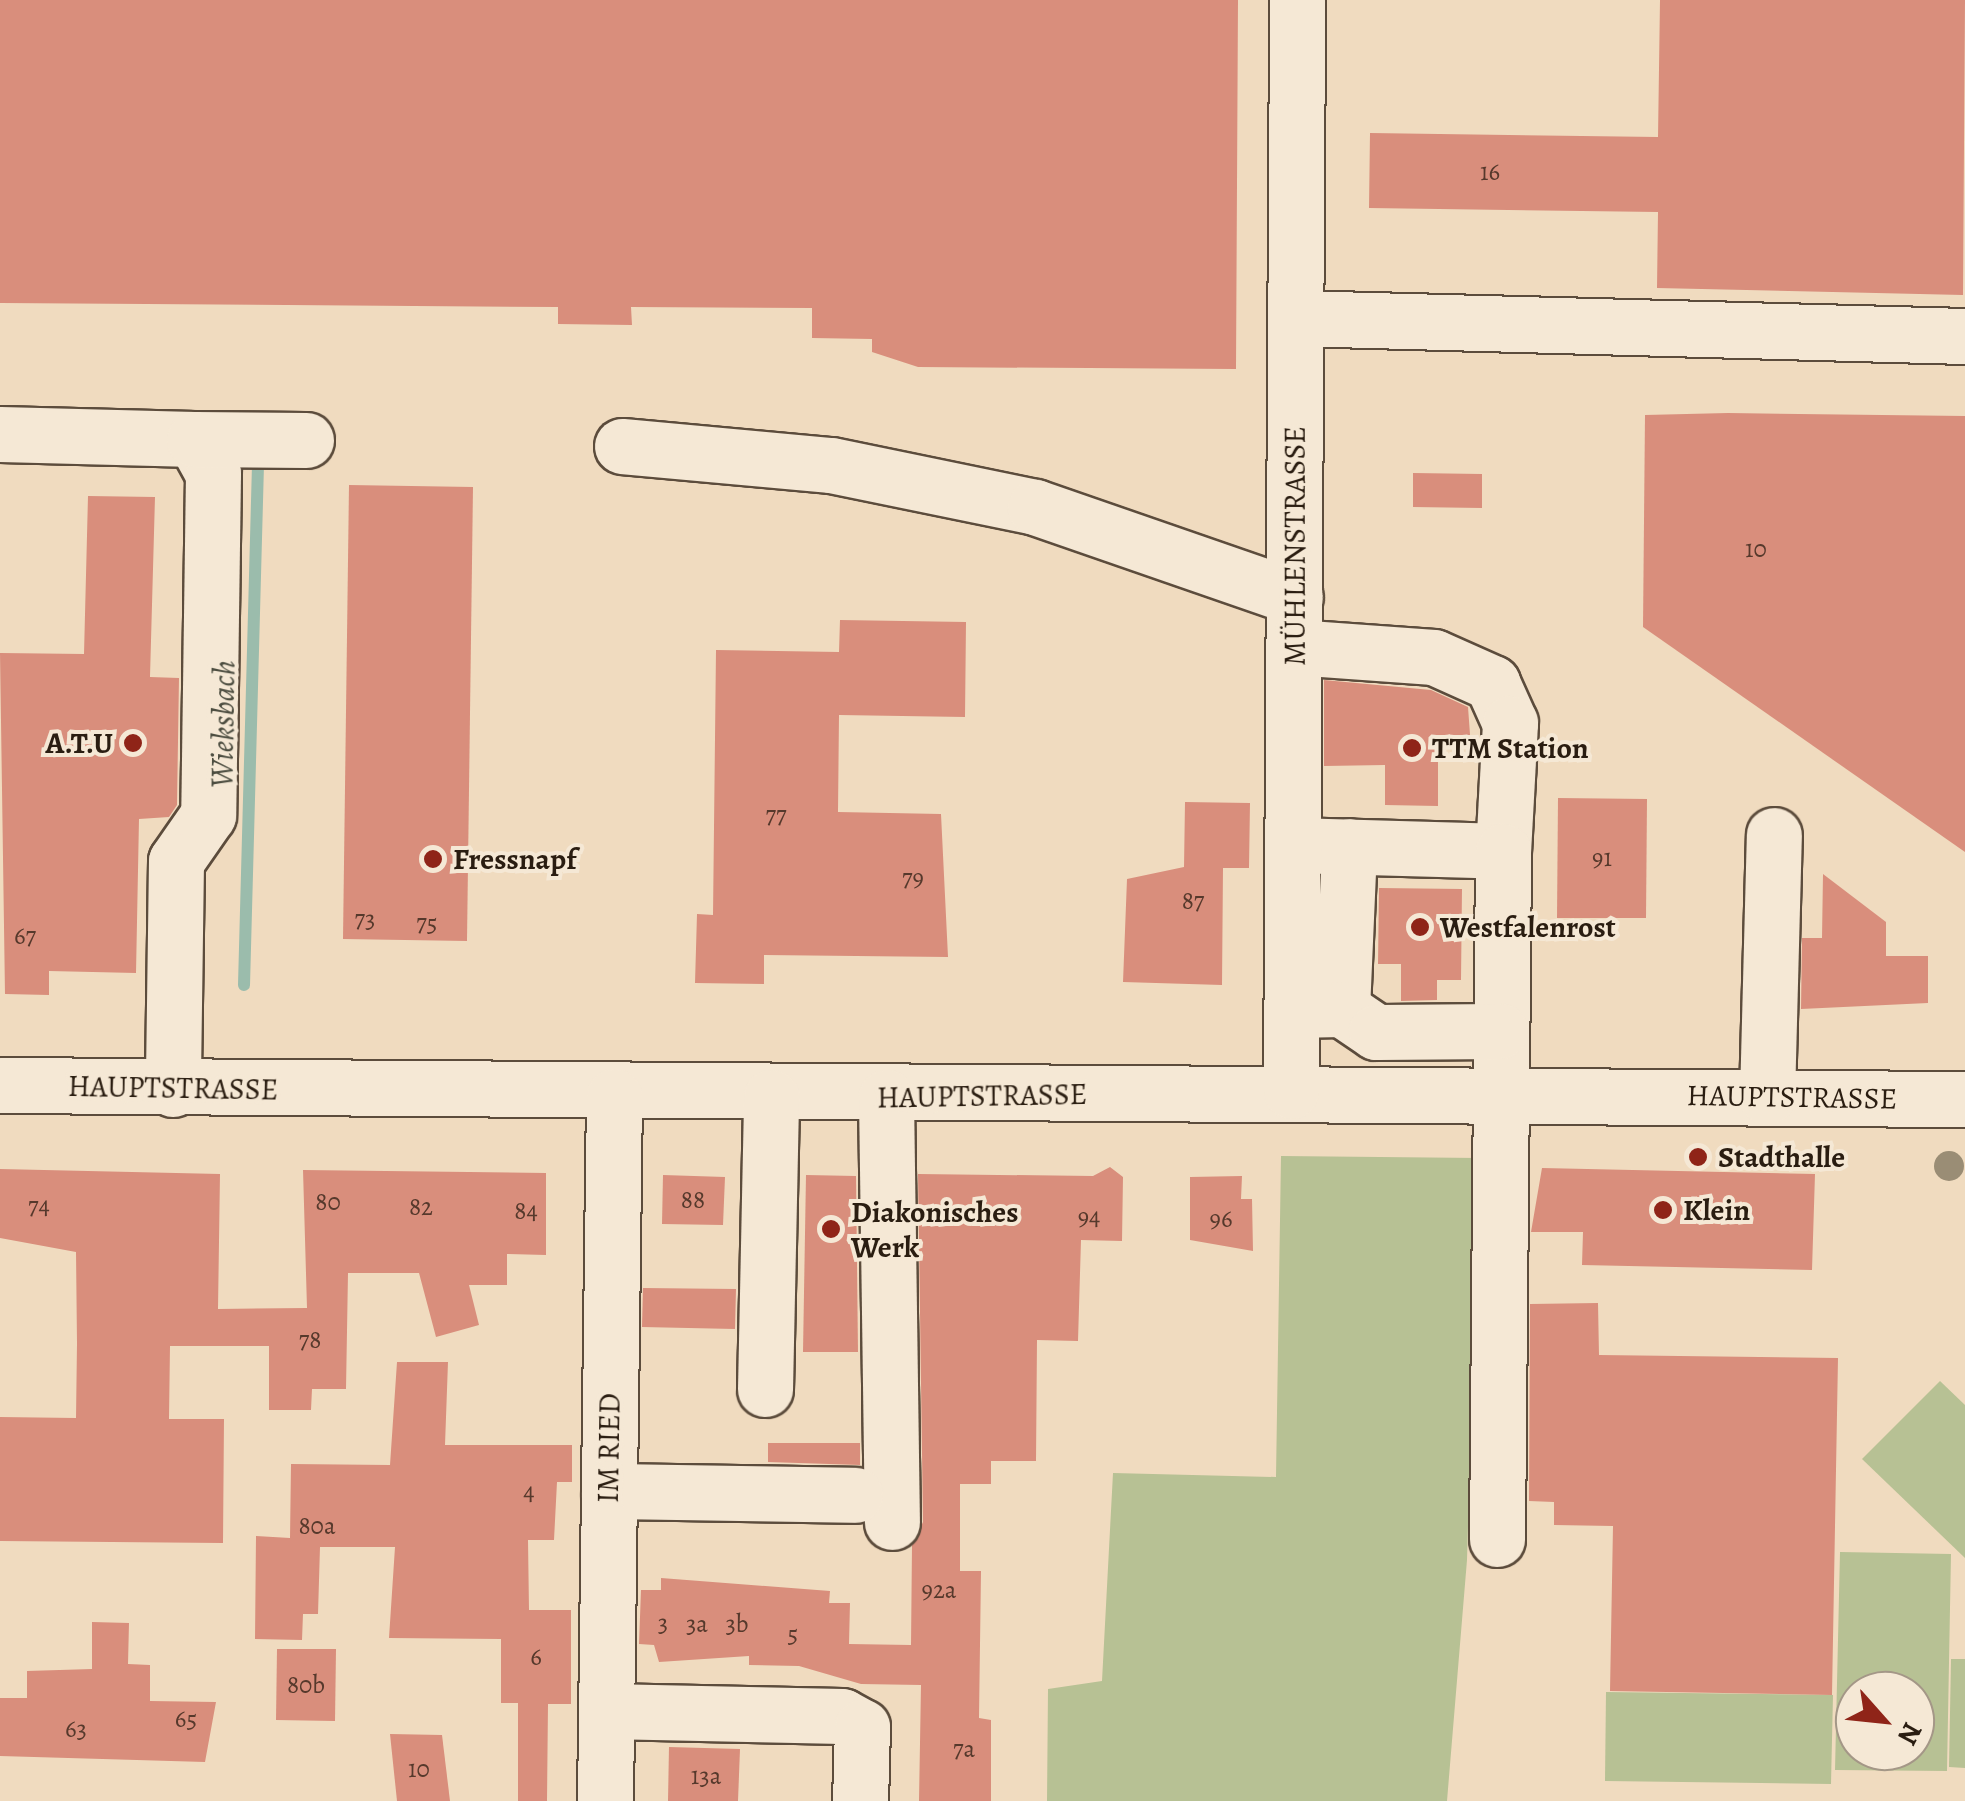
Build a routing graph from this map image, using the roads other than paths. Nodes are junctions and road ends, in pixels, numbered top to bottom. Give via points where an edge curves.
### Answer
1 (1297, 0) edge
2 (1296, 318) junction
3 (1965, 336) edge
4 (0, 434) edge
5 (194, 439) junction
6 (306, 440) dead end
7 (622, 446) dead end
8 (1295, 622) junction
9 (1774, 834) dead end
10 (1293, 845) junction
11 (1349, 846) junction
12 (1502, 851) junction
13 (1317, 1010) junction
14 (1500, 1031) junction
15 (0, 1085) edge
16 (173, 1089) junction
17 (1291, 1092) junction
18 (1504, 1092) junction
19 (614, 1096) junction
20 (770, 1097) junction
21 (886, 1098) junction
22 (1767, 1098) junction
23 (1965, 1099) edge
24 (766, 1389) dead end
25 (609, 1491) junction
26 (1496, 1539) dead end
27 (606, 1711) junction
28 (605, 1801) edge
29 (860, 1801) edge

1 - 2 street, MÜHLENSTRASSE
2 - 3 street
2 - 8 street, MÜHLENSTRASSE
4 - 5 street
5 - 6 street
5 - 16 street via 213,473 208,815 176,861
7 - 8 street via 831,465 1034,507
8 - 10 street, MÜHLENSTRASSE
8 - 12 street via 1434,657 1492,683 1510,723
9 - 22 street
10 - 11 street
10 - 13 street, MÜHLENSTRASSE
11 - 12 street
11 - 13 street
12 - 14 street
13 - 14 street via 1376,1032
13 - 17 street, MÜHLENSTRASSE
14 - 18 street
15 - 16 street, HAUPTSTRASSE
16 - 19 street, HAUPTSTRASSE
17 - 18 street, HAUPTSTRASSE
17 - 21 street, HAUPTSTRASSE
18 - 22 street, HAUPTSTRASSE
18 - 26 street
19 - 20 street, HAUPTSTRASSE
19 - 25 street, IM RIED
20 - 21 street, HAUPTSTRASSE
20 - 24 street
21 - 25 street via 874,1509
22 - 23 street, HAUPTSTRASSE
25 - 27 street, IM RIED
27 - 28 street, IM RIED
27 - 29 street via 842,1716 862,1727

